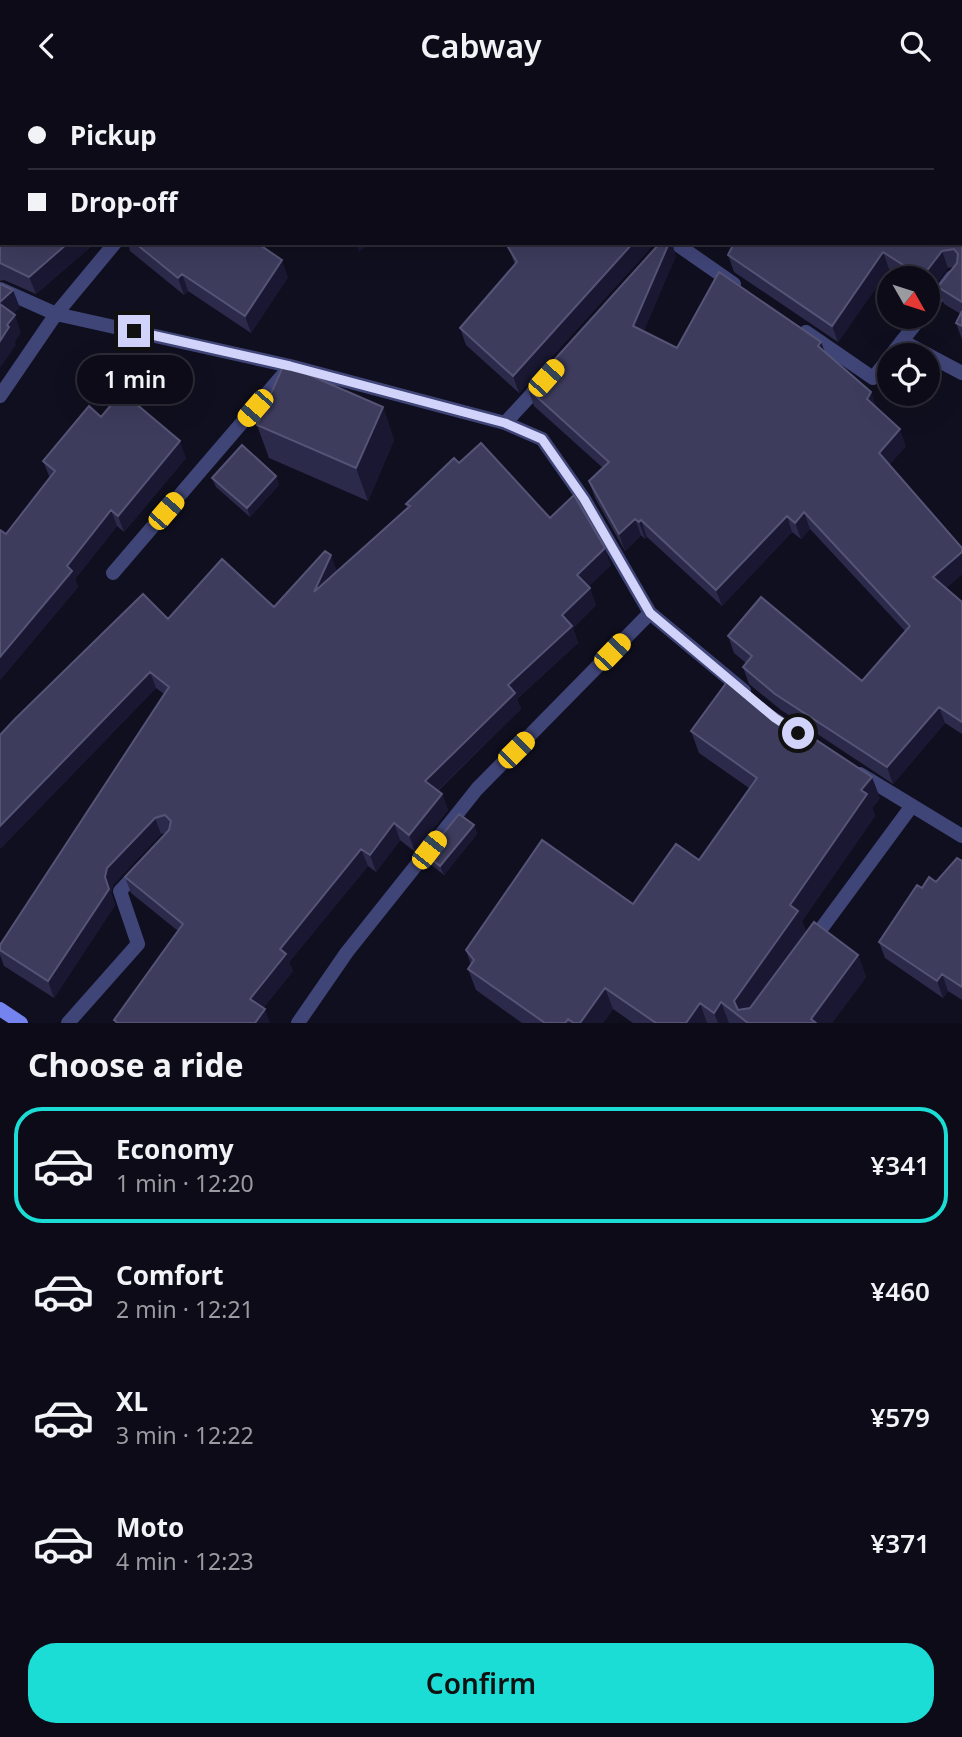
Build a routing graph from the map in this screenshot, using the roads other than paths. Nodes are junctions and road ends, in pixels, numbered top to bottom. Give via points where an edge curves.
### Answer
1 (113, 245) edge
2 (668, 245) edge
3 (955, 274) edge
4 (0, 289) edge
5 (940, 293) edge
6 (752, 296) edge
7 (56, 314) junction
8 (796, 326) edge
9 (912, 329) edge
10 (902, 341) joint
11 (290, 366) junction
12 (555, 368) edge
13 (877, 373) edge
14 (962, 373) edge
15 (0, 395) edge
16 (505, 423) junction
17 (113, 573) dead end
18 (650, 613) junction
19 (754, 700) edge
20 (843, 762) edge
21 (911, 807) junction
22 (962, 837) edge
23 (152, 857) edge
24 (799, 958) edge
25 (0, 1009) edge
26 (21, 1023) edge
27 (68, 1023) edge
28 (298, 1023) edge

1 - 7 street
2 - 6 street
3 - 5 street
4 - 7 street
7 - 11 street
7 - 15 street
8 - 13 street via 873,378
9 - 10 street
10 - 14 street
11 - 16 street
11 - 17 street
12 - 16 street
16 - 18 street via 542,439 584,499
18 - 19 street
18 - 28 street via 477,789
20 - 21 street
21 - 22 street
21 - 24 street
23 - 27 street via 120,891 138,944
25 - 26 street

